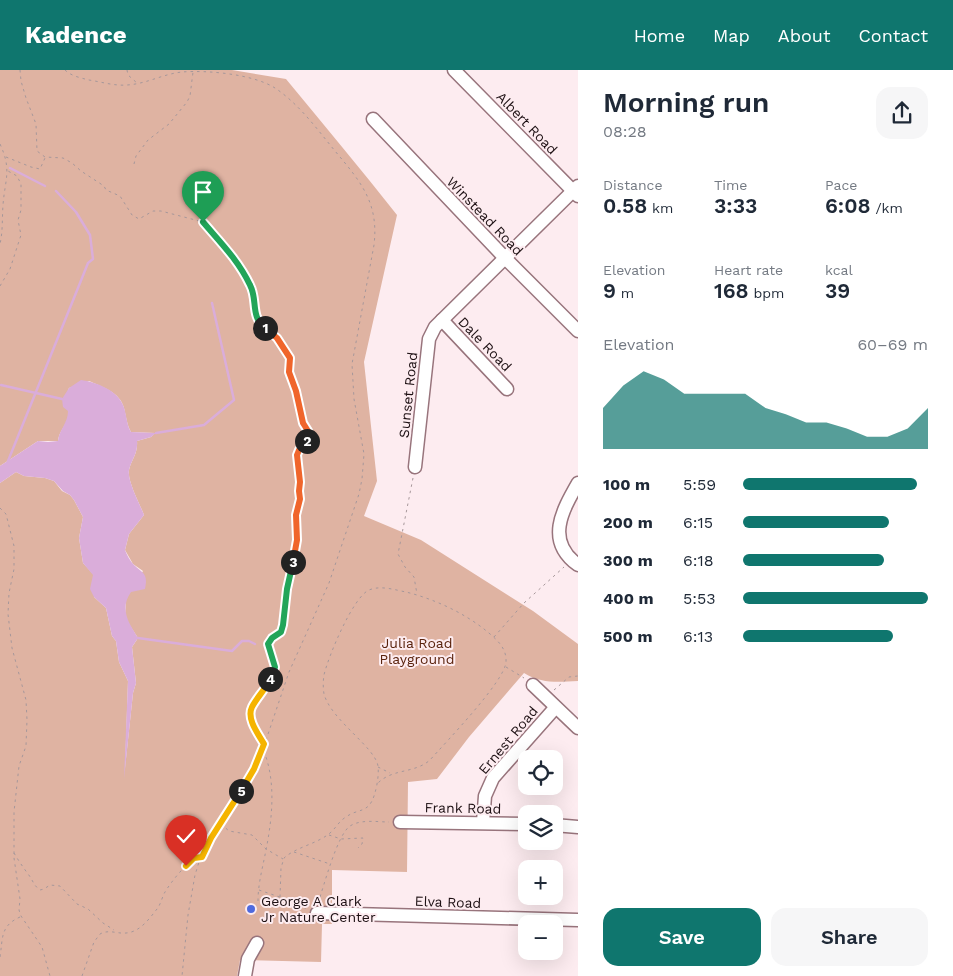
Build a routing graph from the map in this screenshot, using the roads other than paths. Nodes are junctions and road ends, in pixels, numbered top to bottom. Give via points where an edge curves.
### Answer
1 (454, 70) edge
2 (372, 119) dead end
3 (576, 191) edge
4 (505, 258) junction
5 (438, 324) junction
6 (578, 331) edge
7 (507, 389) dead end
8 (415, 467) road end
9 (578, 483) edge
10 (575, 562) edge
11 (530, 682) road end
12 (556, 708) junction
13 (578, 728) edge
14 (400, 822) road end
15 (483, 822) junction
16 (518, 824) edge
17 (563, 826) edge
18 (578, 827) edge
19 (313, 910) road end
20 (578, 920) edge
21 (257, 943) dead end
22 (245, 976) edge

1 - 3 street, Albert Road
2 - 4 street, Winstead Road
3 - 4 street
4 - 5 street
4 - 6 street, Winstead Road
5 - 7 street, Dale Road
5 - 8 street, Sunset Road via 429,339
9 - 10 street via 560,519 559,531 564,551
11 - 12 street
12 - 13 street
12 - 15 street, Ernest Road via 493,778 485,796
14 - 15 street, Frank Road
15 - 16 street, Frank Road
17 - 18 street
19 - 20 street, Elva Road
21 - 22 street via 248,959

